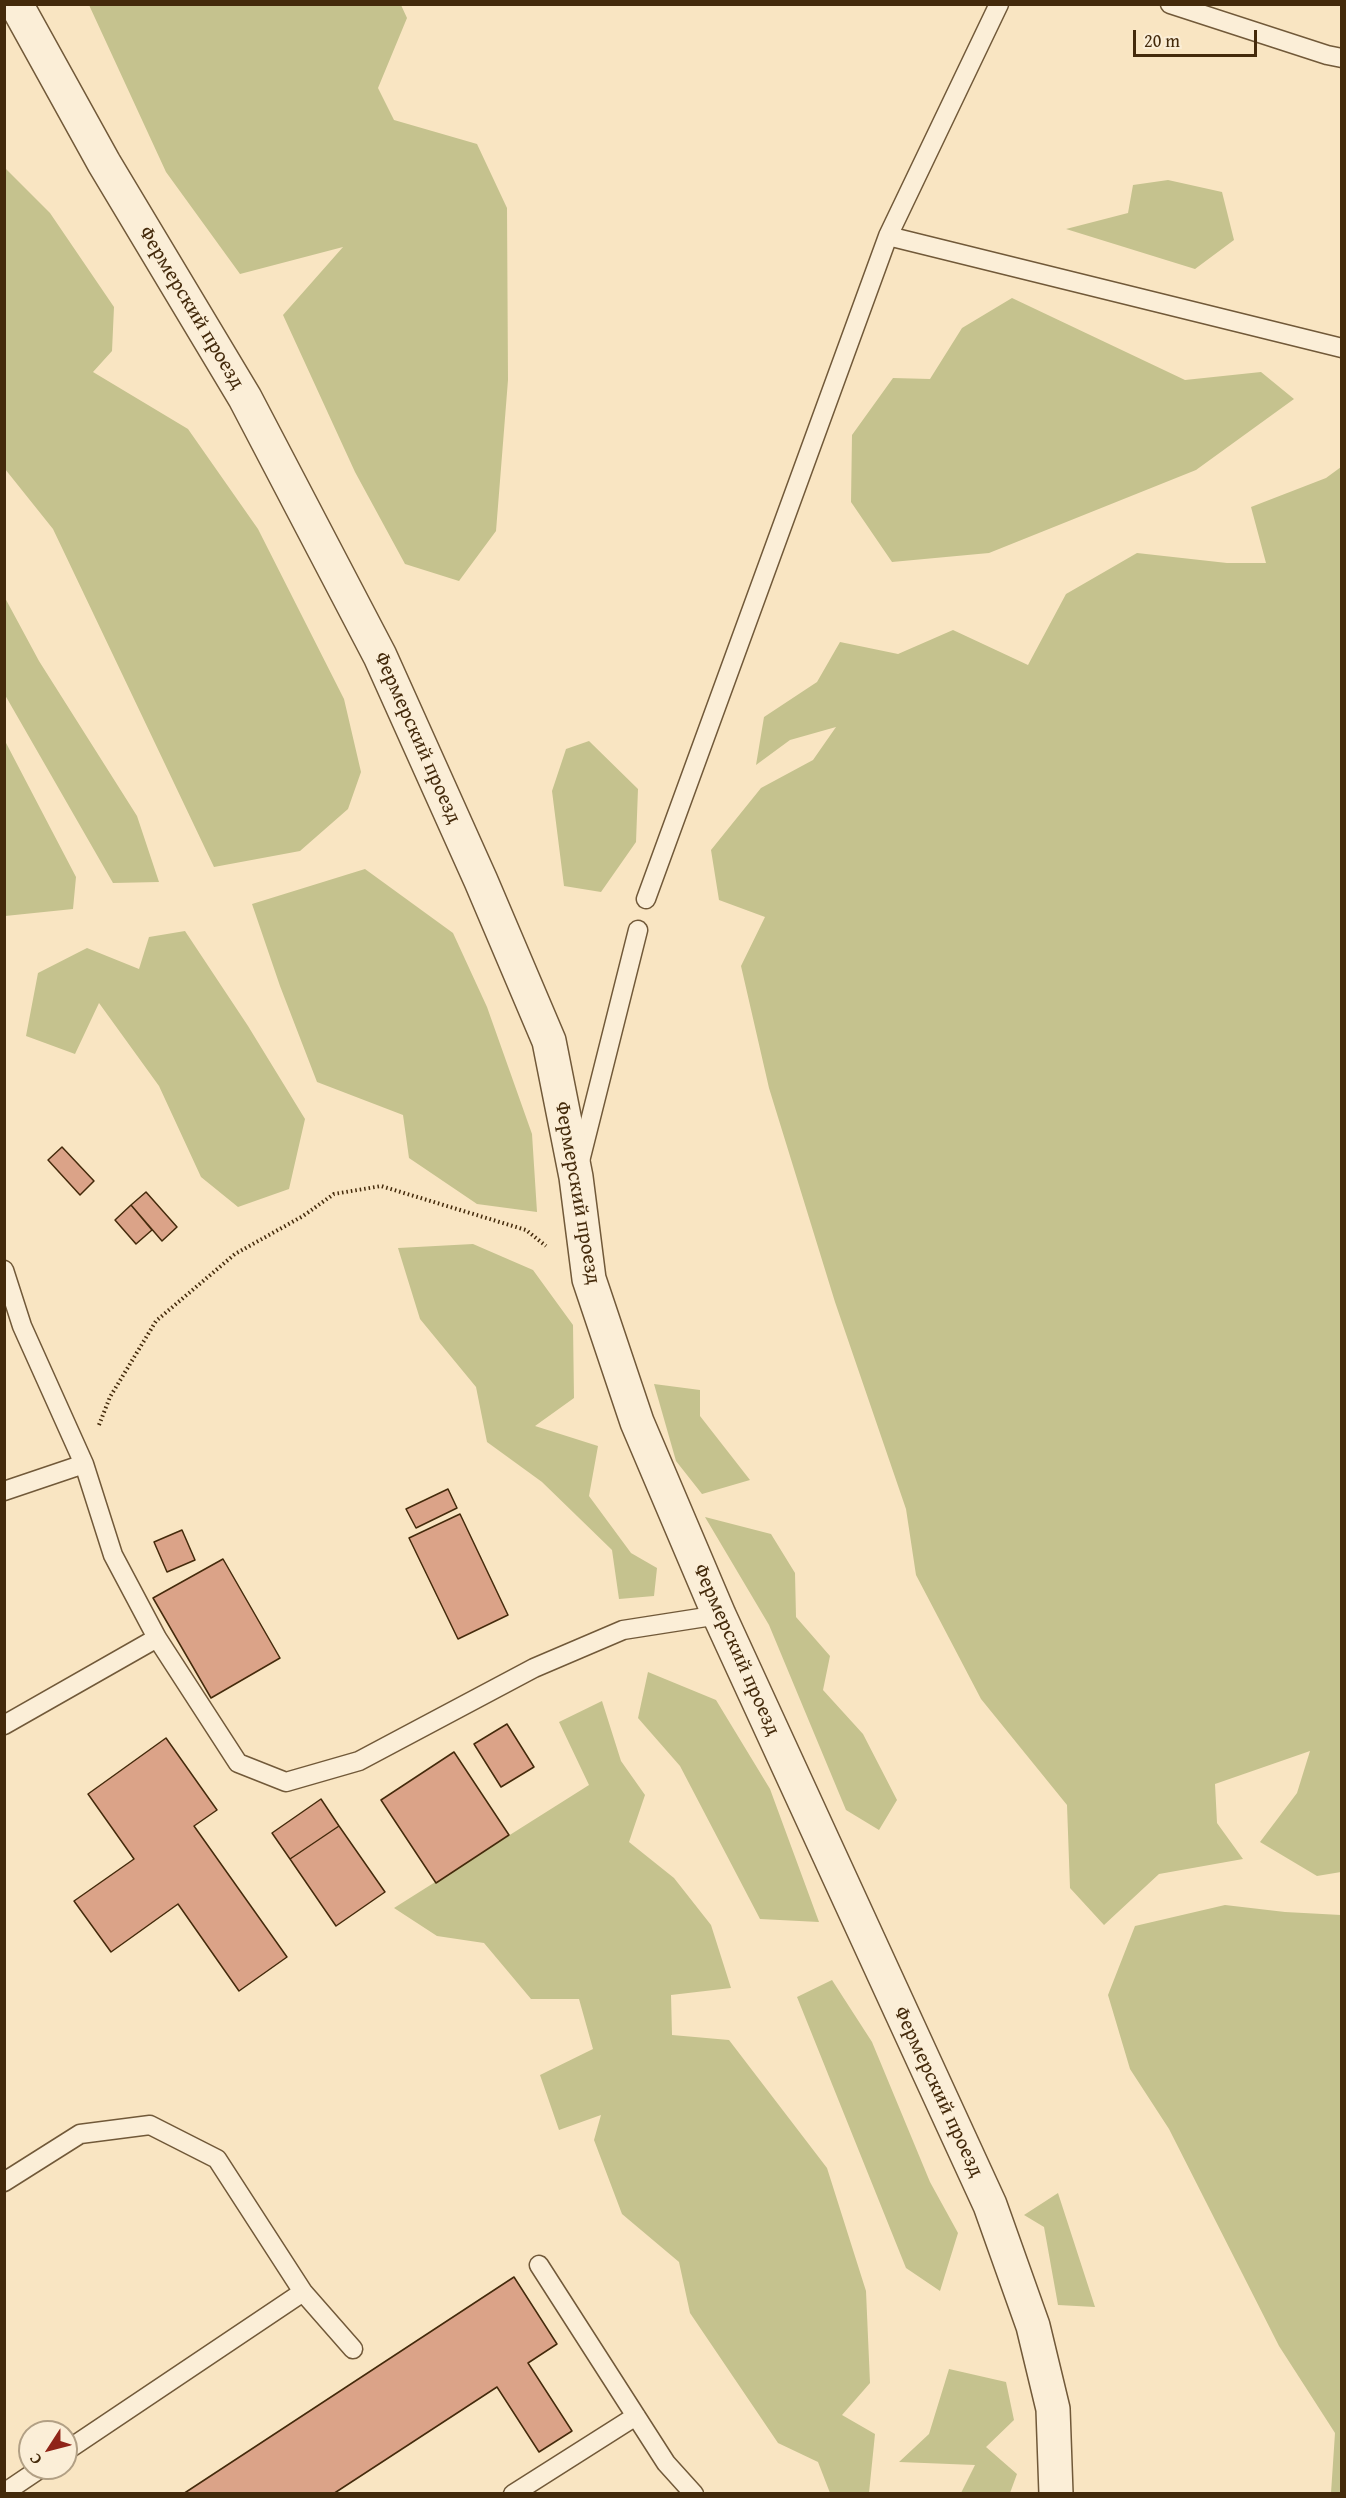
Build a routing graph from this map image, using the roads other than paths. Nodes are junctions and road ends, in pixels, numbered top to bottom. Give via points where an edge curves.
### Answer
1 (15, 4) edge
2 (999, 4) edge
3 (1170, 4) edge
4 (1341, 58) edge
5 (888, 236) junction
6 (1341, 348) edge
7 (646, 899) dead end
8 (638, 930) dead end
9 (576, 1177) junction
10 (4, 1270) edge
11 (84, 1464) junction
12 (4, 1491) edge
13 (719, 1615) junction
14 (157, 1638) junction
15 (4, 1725) edge
16 (4, 2182) edge
17 (539, 2265) dead end
18 (303, 2292) junction
19 (353, 2349) dead end
20 (636, 2416) junction
21 (78, 2443) edge
22 (23, 2480) edge
23 (4, 2493) edge
24 (513, 2493) edge
25 (694, 2493) edge
26 (1056, 2493) edge

1 - 9 street, Фермерский проезд via 104,163 245,398 380,656 549,1041
2 - 5 lane
3 - 4 lane
5 - 6 lane
5 - 7 lane
8 - 9 lane
9 - 13 street, Фермерский проезд via 589,1280 637,1422
10 - 11 lane via 22,1326
11 - 12 lane
11 - 14 lane via 113,1555
13 - 14 lane via 623,1630 534,1668 359,1761 286,1782 238,1763
13 - 26 street, Фермерский проезд via 990,2205 1033,2326 1053,2409
14 - 15 lane
16 - 18 lane via 80,2134 150,2125 217,2159
17 - 20 lane
18 - 19 lane
18 - 21 lane
20 - 24 lane
20 - 25 lane via 666,2463
22 - 23 lane

